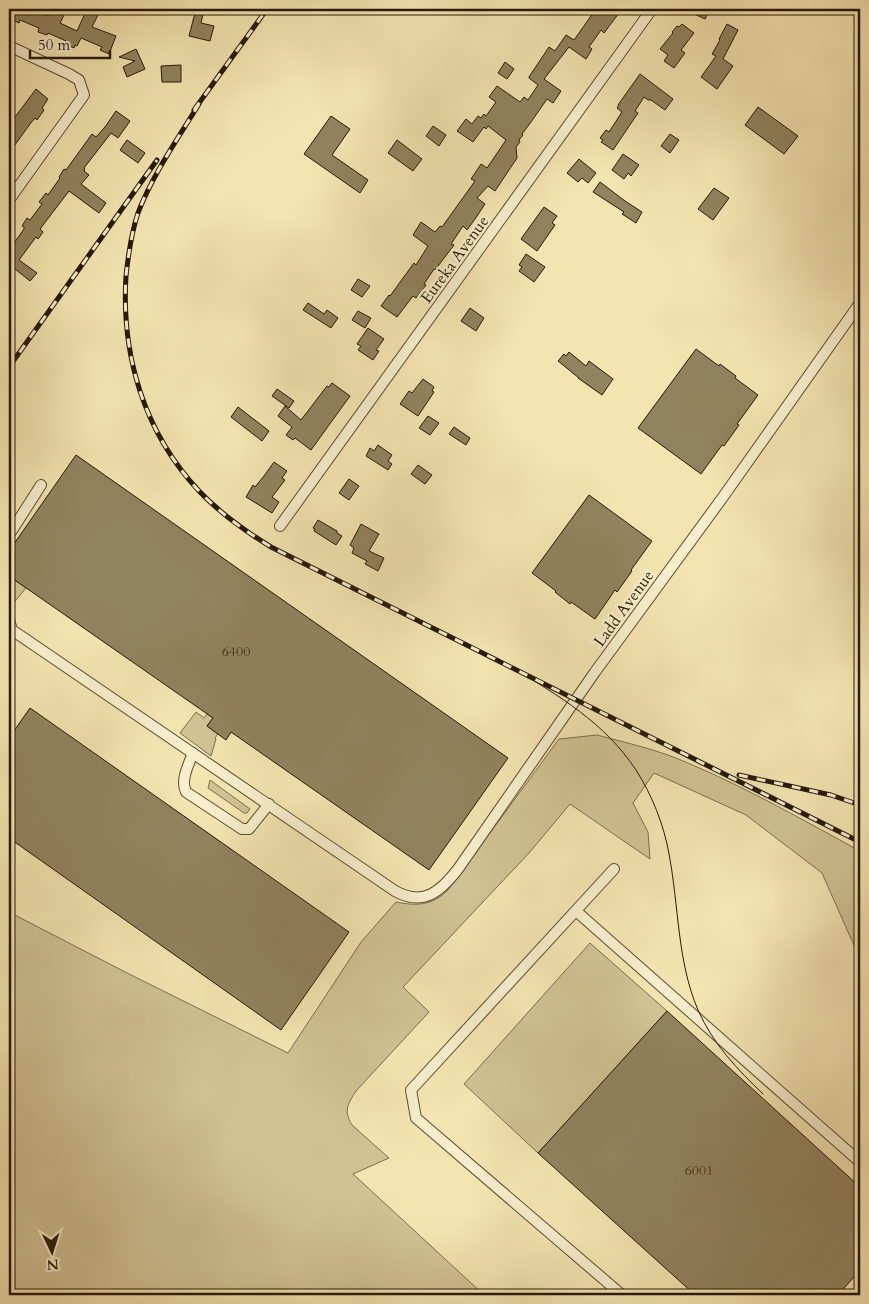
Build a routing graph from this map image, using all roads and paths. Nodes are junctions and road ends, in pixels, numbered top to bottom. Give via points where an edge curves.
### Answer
1 (652, 9) edge
2 (9, 46) edge
3 (9, 200) edge
4 (860, 302) edge
5 (42, 484) dead end
6 (280, 526) dead end
7 (9, 536) edge
8 (9, 620) edge
9 (193, 753) junction
10 (269, 804) junction
11 (614, 869) dead end
12 (576, 911) junction
13 (860, 1162) edge
14 (622, 1295) edge

1 - 6 street, Eureka Avenue
2 - 3 street via 79,80 84,95
4 - 10 street, Ladd Avenue via 446,884 420,897 402,894
5 - 7 street
8 - 9 street, Ladd Avenue via 12,630
9 - 10 street, Ladd Avenue
9 - 10 street via 185,774 183,786 186,792 242,829 249,829
11 - 12 street
12 - 13 street
12 - 14 street via 412,1090 416,1118

